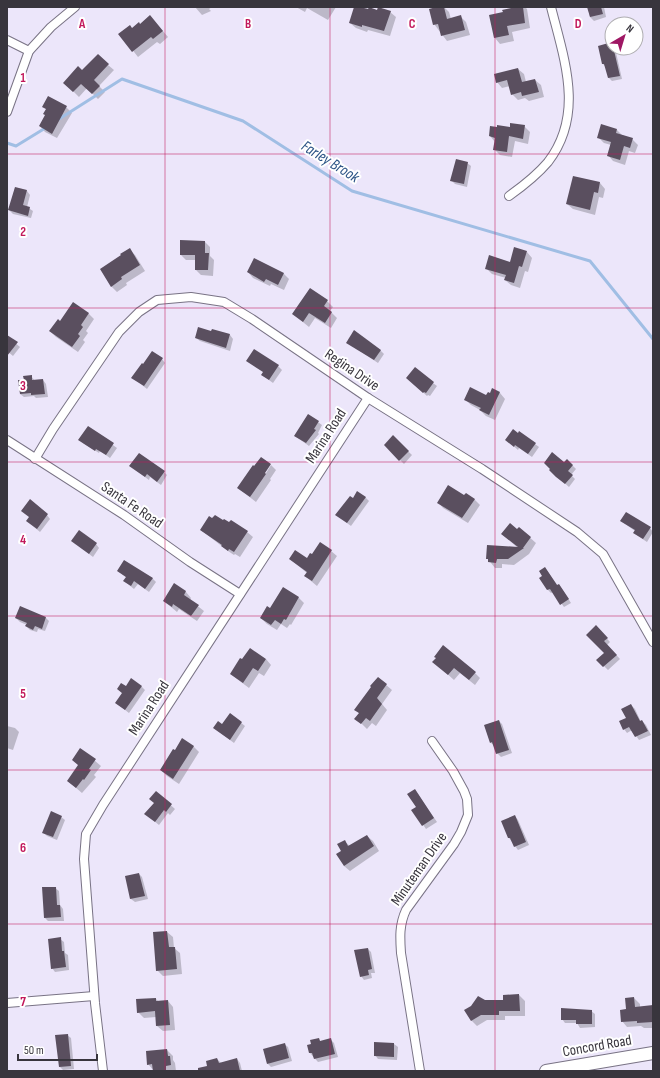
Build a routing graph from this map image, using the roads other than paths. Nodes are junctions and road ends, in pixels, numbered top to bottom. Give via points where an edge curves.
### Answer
1 (75, 7) edge
2 (551, 7) edge
3 (7, 40) edge
4 (29, 50) junction
5 (7, 112) edge
6 (509, 196) dead end
7 (368, 398) junction
8 (7, 440) edge
9 (35, 459) junction
10 (240, 594) junction
11 (653, 642) edge
12 (432, 741) dead end
13 (94, 996) junction
14 (7, 1003) edge
15 (653, 1053) edge
16 (103, 1071) edge
17 (420, 1071) edge
18 (546, 1071) edge

1 - 4 street
2 - 6 street via 567,70 569,90 565,129 548,162
3 - 4 street
4 - 5 street
7 - 9 street, Regina Drive via 224,302 191,296 157,300 138,312 119,332
7 - 10 street, Marina Road
7 - 11 street, Regina Drive via 577,532 603,554
8 - 9 street, Santa Fe Road
9 - 10 street, Santa Fe Road via 124,515
10 - 13 street, Marina Road via 86,834 84,859
12 - 17 street, Minuteman Drive via 453,771 468,799 468,815 454,844 406,910 401,922 402,953
13 - 14 street
13 - 16 street, Marina Road
15 - 18 main road, Concord Road

